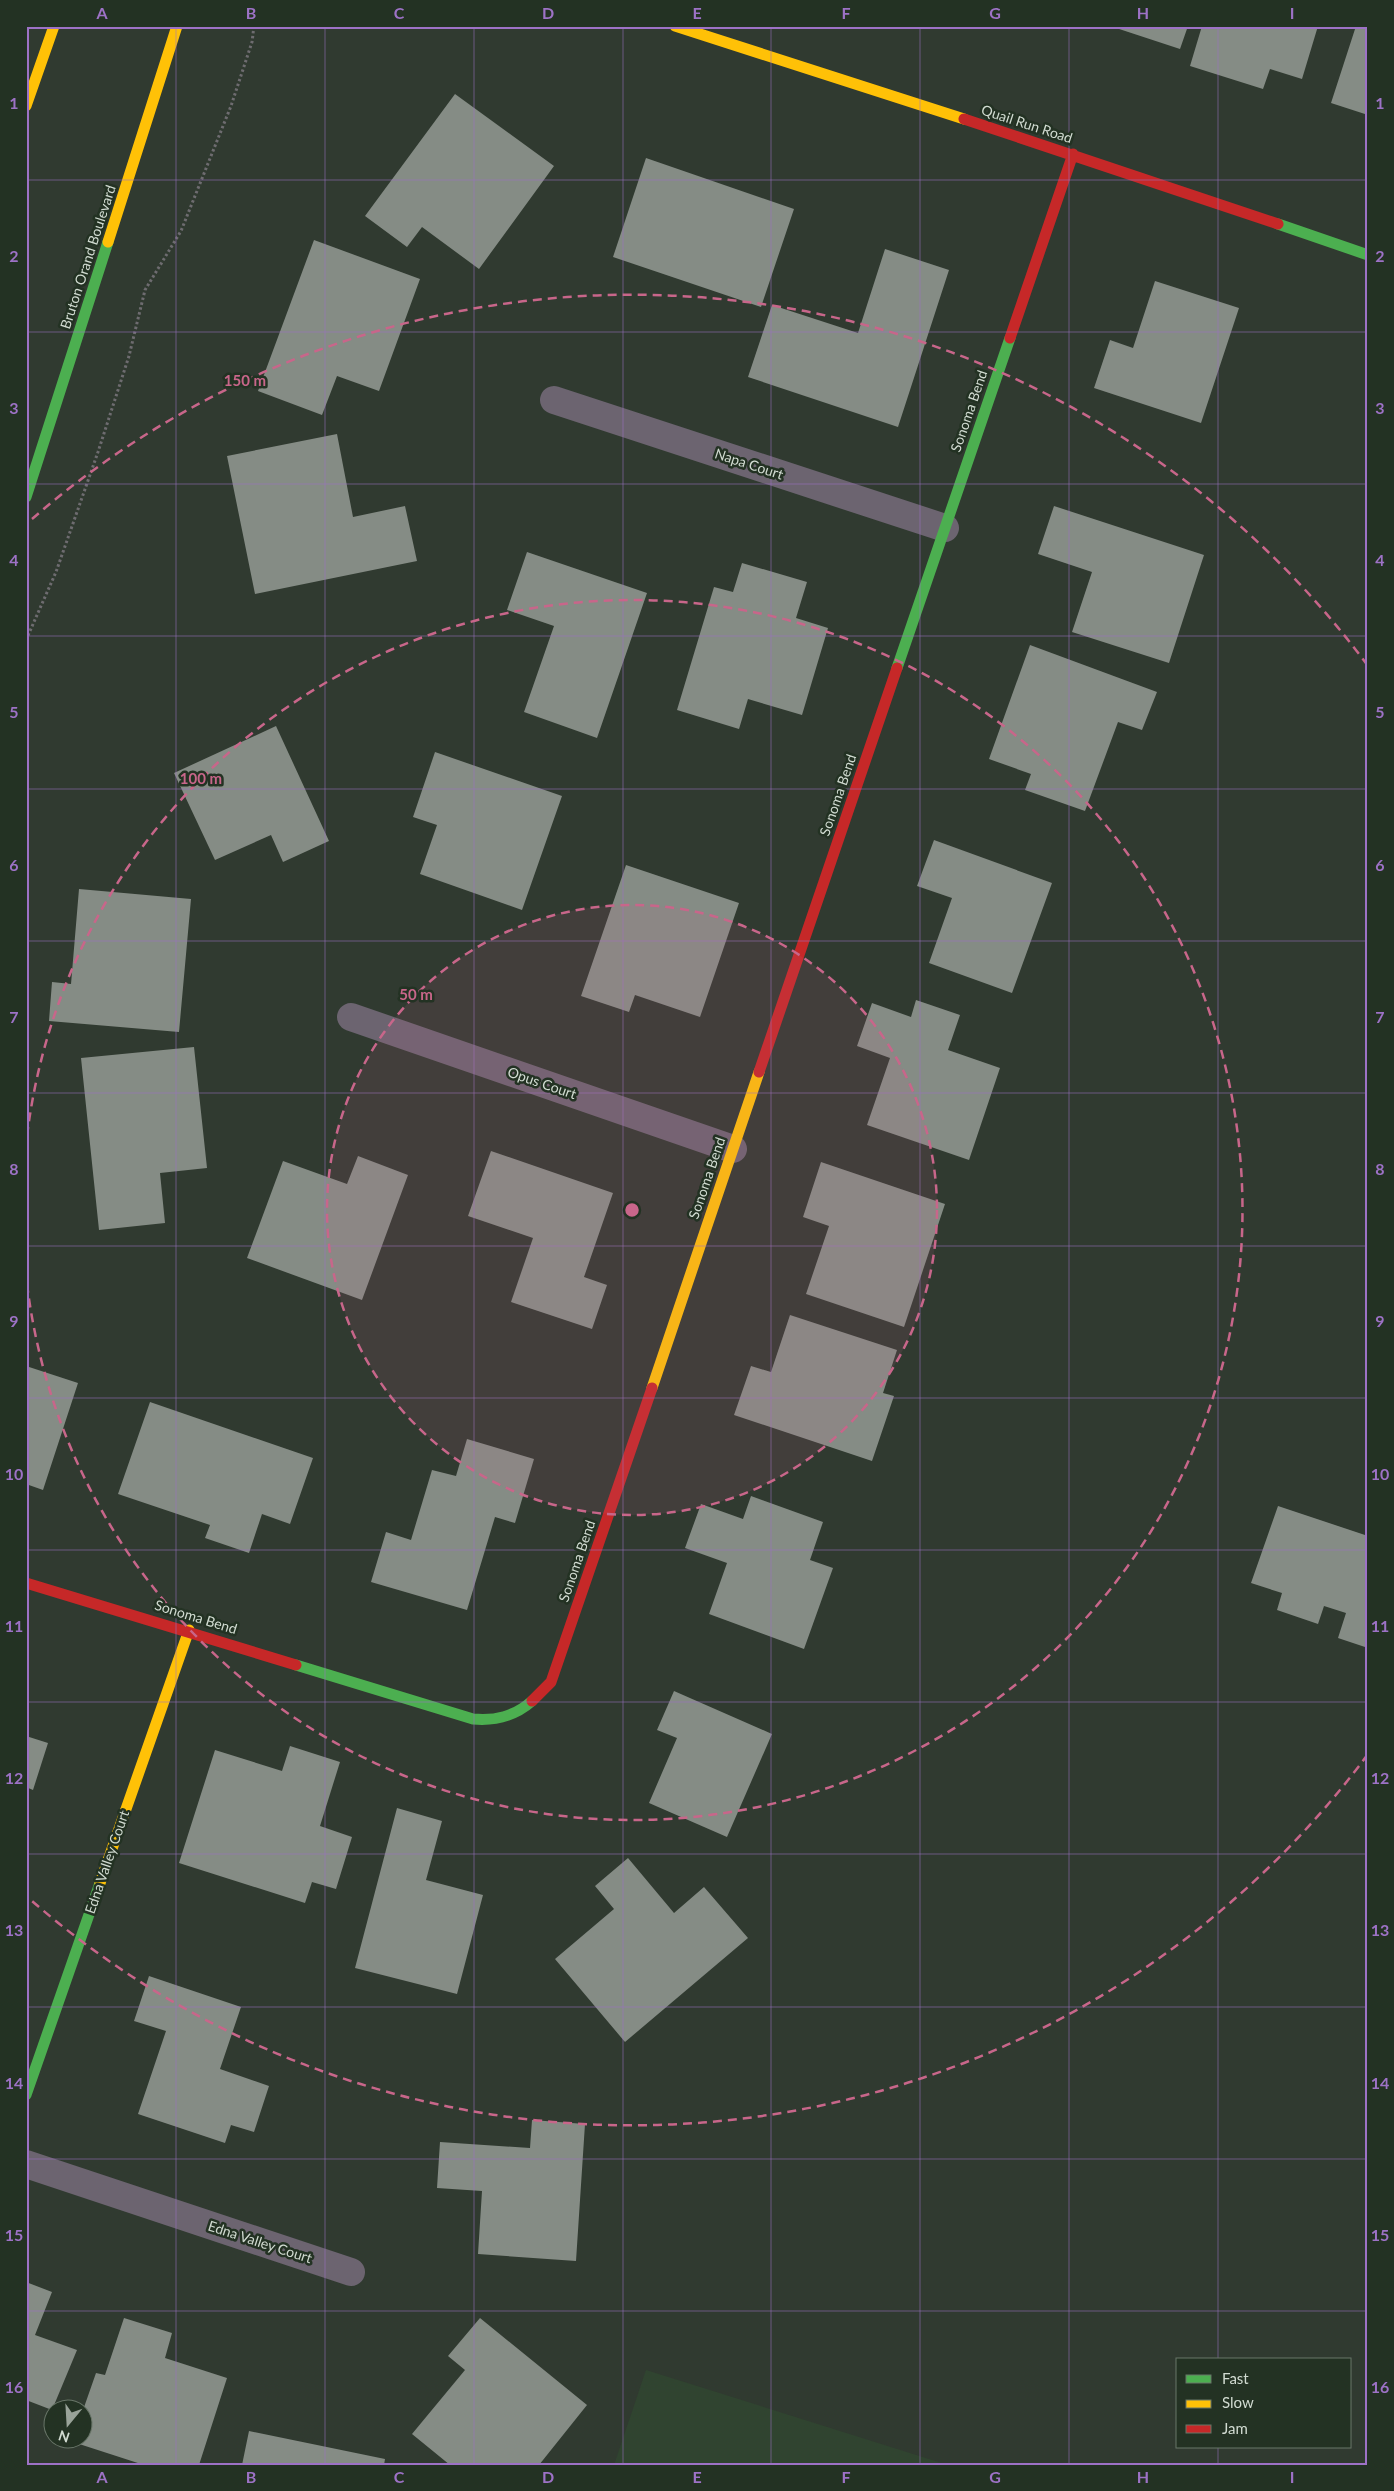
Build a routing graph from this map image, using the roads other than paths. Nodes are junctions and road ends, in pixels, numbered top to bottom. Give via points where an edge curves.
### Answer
1 (54, 26) edge
2 (177, 26) edge
3 (675, 26) edge
4 (26, 106) edge
5 (1073, 154) junction
6 (1368, 255) edge
7 (554, 400) dead end
8 (26, 497) edge
9 (945, 528) junction
10 (351, 1018) dead end
11 (733, 1149) junction
12 (26, 1583) edge
13 (189, 1630) junction
14 (26, 2094) edge
15 (26, 2164) edge
16 (351, 2272) dead end

1 - 4 street
2 - 8 street, Bruton Orand Boulevard
3 - 5 street, Quail Run Road
5 - 6 street, Quail Run Road
5 - 9 street, Sonoma Bend
7 - 9 street, Napa Court
9 - 11 street, Sonoma Bend
10 - 11 street, Opus Court
11 - 13 street, Sonoma Bend via 551,1682 537,1699 519,1712 499,1720 478,1721
12 - 13 street, Sonoma Bend
13 - 14 street, Edna Valley Court
15 - 16 street, Edna Valley Court

